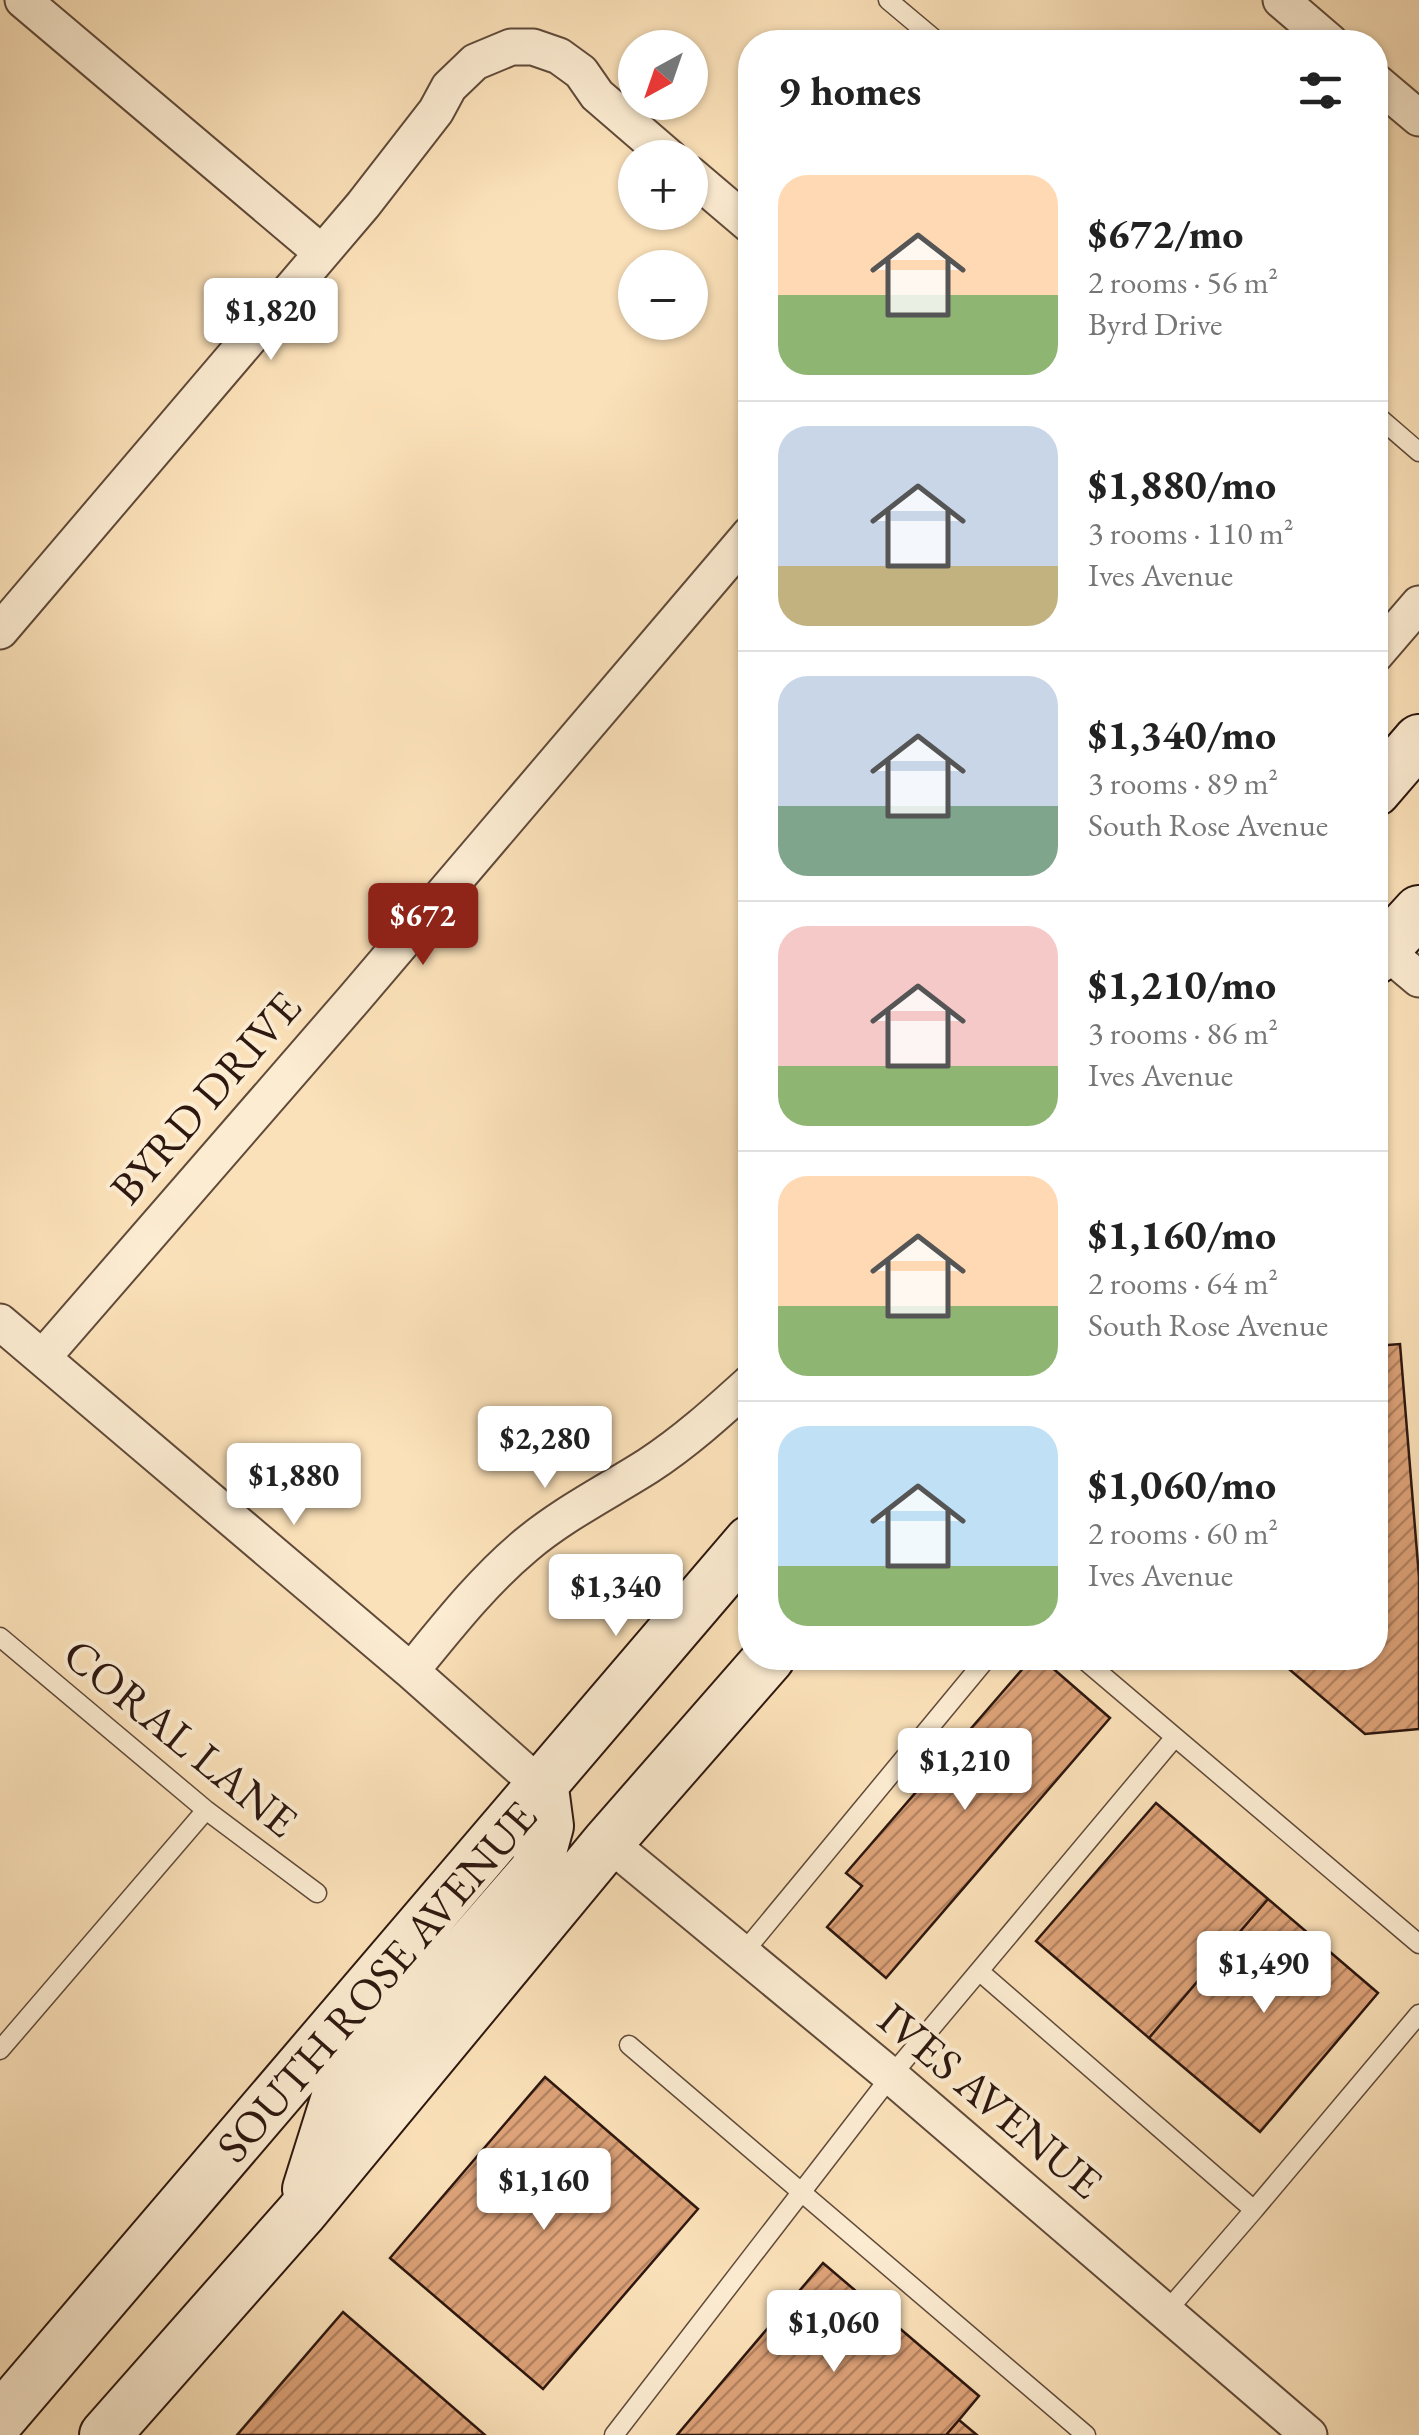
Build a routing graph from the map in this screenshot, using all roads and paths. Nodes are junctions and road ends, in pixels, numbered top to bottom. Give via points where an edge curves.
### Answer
1 (23, 0) edge
2 (888, 0) edge
3 (1281, 0) edge
4 (924, 30) edge
5 (1316, 30) edge
6 (1388, 92) edge
7 (1419, 118) edge
8 (649, 140) edge
9 (708, 189) edge
10 (738, 215) edge
11 (322, 254) junction
12 (1388, 425) edge
13 (1419, 452) edge
14 (738, 548) edge
15 (1419, 604) edge
16 (0, 630) edge
17 (1388, 641) edge
18 (1419, 740) edge
19 (1388, 776) edge
20 (1419, 911) edge
21 (1388, 957) edge
22 (0, 1322) edge
23 (42, 1356) junction
24 (738, 1394) edge
25 (738, 1555) edge
26 (0, 1636) edge
27 (410, 1670) junction
28 (758, 1670) edge
29 (977, 1670) edge
30 (1096, 1670) edge
31 (1175, 1737) junction
32 (543, 1788) junction
33 (206, 1810) junction
34 (608, 1842) junction
35 (317, 1892) dead end
36 (1419, 1944) edge
37 (743, 1953) junction
38 (979, 1971) junction
39 (1419, 2014) edge
40 (629, 2046) dead end
41 (0, 2050) edge
42 (891, 2076) junction
43 (801, 2192) junction
44 (1254, 2210) junction
45 (300, 2212) junction
46 (1166, 2312) junction
47 (0, 2420) edge
48 (105, 2435) edge
49 (614, 2435) edge
50 (1086, 2435) edge
51 (1309, 2435) edge

1 - 11 street
2 - 4 lane
3 - 5 street
6 - 7 street
8 - 11 street via 560,56 534,47 499,50 449,87
9 - 10 street
11 - 16 street
12 - 13 lane
14 - 23 street, BYRD DRIVE
15 - 17 street
18 - 19 main road
20 - 21 main road
22 - 23 street
23 - 27 street
24 - 27 street via 651,1464 527,1544
25 - 32 main road, SOUTH ROSE AVENUE
26 - 33 lane, CORAL LANE
27 - 32 street
28 - 34 main road, SOUTH ROSE AVENUE
29 - 37 lane
30 - 31 lane
31 - 36 lane
31 - 38 lane
32 - 45 main road via 548,1826 536,1870 336,2100
32 - 47 main road, SOUTH ROSE AVENUE
33 - 35 lane, CORAL LANE
33 - 41 lane
34 - 37 street, IVES AVENUE
34 - 45 main road, SOUTH ROSE AVENUE
37 - 42 street, IVES AVENUE
38 - 42 lane
38 - 44 lane
39 - 44 lane
40 - 43 lane
42 - 43 lane
42 - 46 street, IVES AVENUE
43 - 49 lane
43 - 50 lane
44 - 46 lane
45 - 48 main road, SOUTH ROSE AVENUE
46 - 51 street, IVES AVENUE

